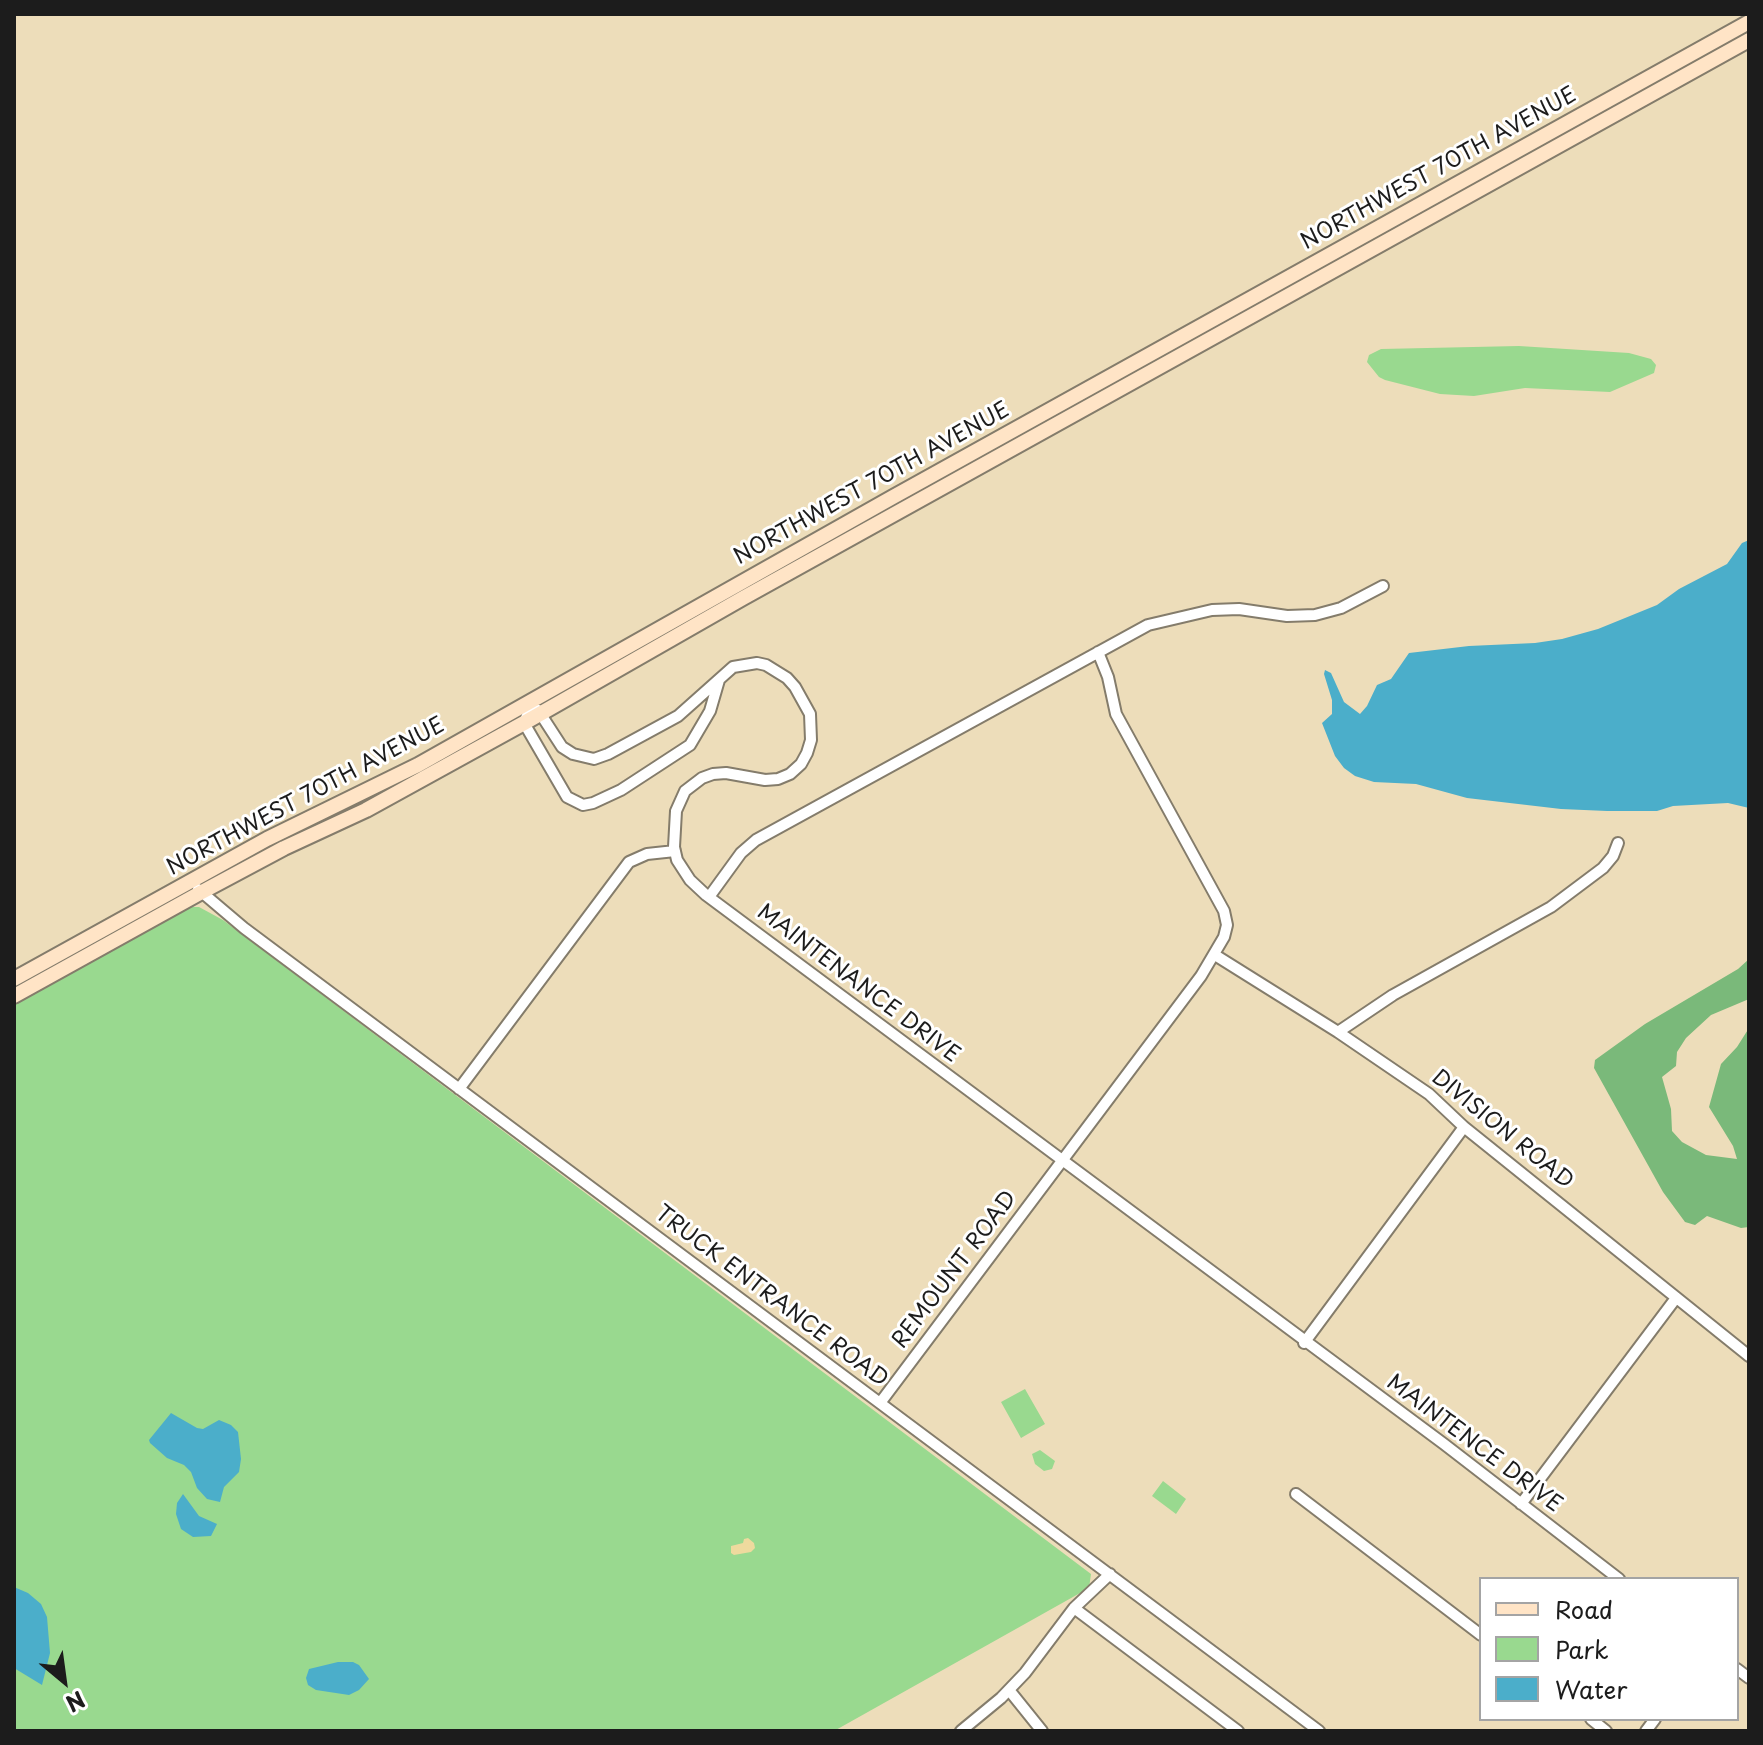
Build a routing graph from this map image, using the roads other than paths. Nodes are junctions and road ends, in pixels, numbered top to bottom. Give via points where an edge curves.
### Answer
1 (1749, 22) edge
2 (1749, 40) edge
3 (1383, 586) dead end
4 (1098, 652) junction
5 (719, 678) junction
6 (536, 707) junction
7 (524, 723) junction
8 (1618, 843) dead end
9 (675, 851) junction
10 (196, 887) junction
11 (709, 897) junction
12 (1215, 955) junction
13 (14, 979) edge
14 (14, 996) edge
15 (1338, 1032) junction
16 (459, 1089) junction
17 (1464, 1127) junction
18 (1062, 1161) junction
19 (1676, 1298) junction
20 (1304, 1343) junction
21 (1749, 1356) edge
22 (880, 1403) junction
23 (1296, 1494) dead end
24 (1521, 1504) junction
25 (1110, 1574) junction
26 (1616, 1577) edge
27 (1074, 1608) junction
28 (1479, 1633) edge
29 (1009, 1690) junction
30 (961, 1731) edge
31 (1042, 1731) edge
32 (1238, 1731) edge
33 (1319, 1731) edge

1 - 6 main road, NORTHWEST 70TH AVENUE via 893,497
2 - 6 main road, NORTHWEST 70TH AVENUE via 770,583
3 - 4 street via 1315,615 1223,609 1163,619
4 - 11 street via 756,840
4 - 12 street via 1116,714 1224,911 1227,925
5 - 6 street via 678,716 594,759 562,747
5 - 7 street via 710,711 690,745 647,776 593,803 583,805 567,797
5 - 9 street via 733,667 757,663 787,678 810,714 811,740 801,764 778,779 726,773 693,783 676,811
6 - 7 main road, NORTHWEST 70TH AVENUE
6 - 10 main road, NORTHWEST 70TH AVENUE via 267,839
7 - 10 main road, NORTHWEST 70TH AVENUE via 366,810
8 - 15 street via 1603,868 1551,907 1393,995
9 - 11 street, MAINTENANCE DRIVE via 690,880
9 - 16 street via 629,862
10 - 13 main road, NORTHWEST 70TH AVENUE
10 - 14 main road, NORTHWEST 70TH AVENUE
10 - 16 street, TRUCK ENTRANCE ROAD
11 - 18 street, MAINTENANCE DRIVE
12 - 15 street, DIVISION ROAD
12 - 18 street, REMOUNT ROAD
15 - 17 street, DIVISION ROAD via 1429,1094
16 - 22 street, TRUCK ENTRANCE ROAD
17 - 19 street, DIVISION ROAD
17 - 20 street
18 - 20 street, MAINTENANCE DRIVE
18 - 22 street, REMOUNT ROAD
19 - 21 street, DIVISION ROAD
19 - 24 street
20 - 24 street, MAINTENCE DRIVE
22 - 25 street, TRUCK ENTRANCE ROAD
23 - 28 street
24 - 26 street, MAINTENCE DRIVE
25 - 27 street
25 - 33 street, TRUCK ENTRANCE ROAD
27 - 29 street
27 - 32 street
29 - 30 street
29 - 31 street

